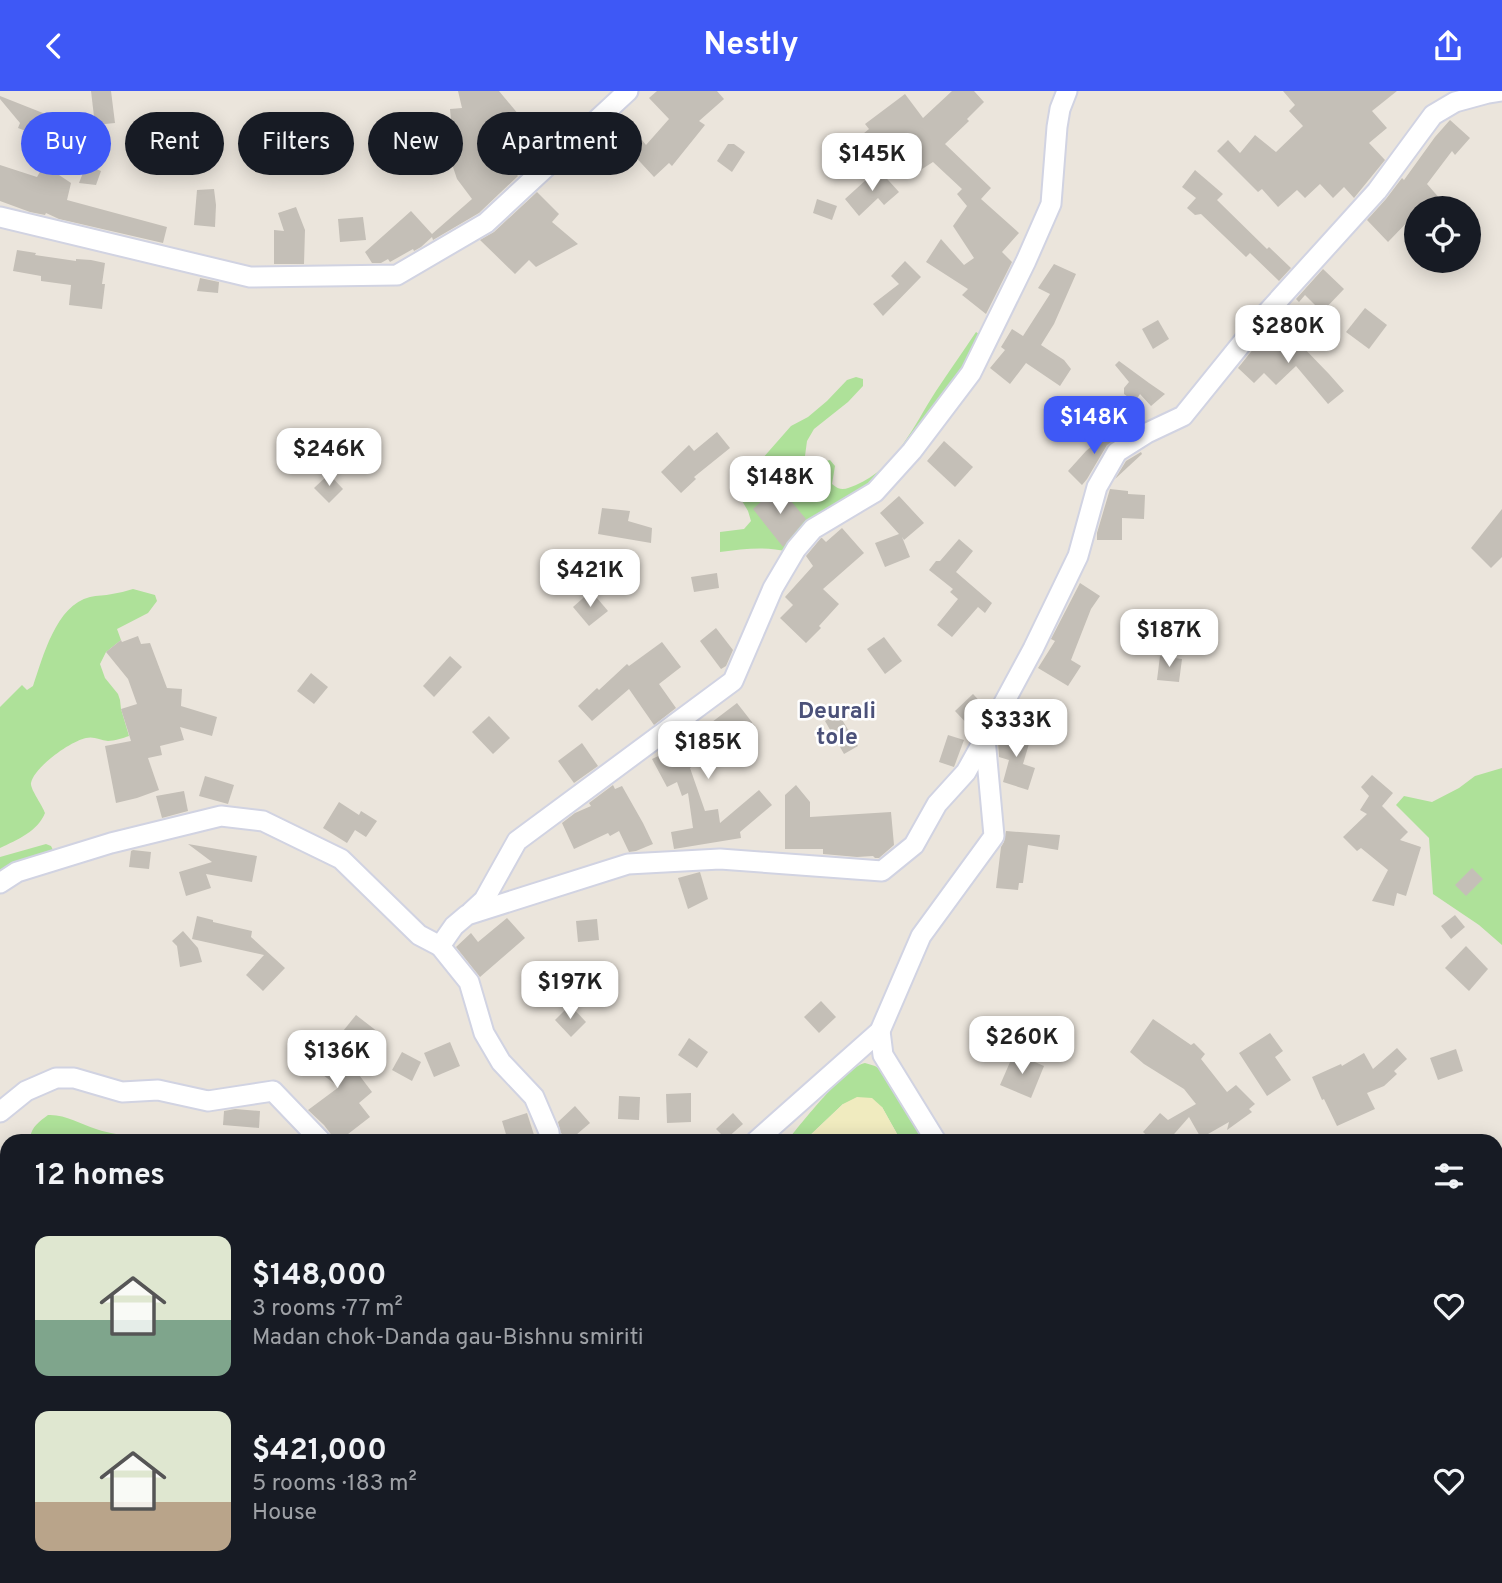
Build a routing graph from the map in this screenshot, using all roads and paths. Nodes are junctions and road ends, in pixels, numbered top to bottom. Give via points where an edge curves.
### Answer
1 (628, 91) edge
2 (1068, 91) edge
3 (1502, 92) edge
4 (0, 217) edge
5 (985, 738) junction
6 (0, 883) edge
7 (467, 915) junction
8 (440, 946) junction
9 (880, 1031) junction
10 (0, 1112) edge
11 (314, 1134) edge
12 (549, 1134) edge
13 (765, 1134) edge
14 (932, 1134) edge

1 - 4 street via 486,223 397,275 250,277
2 - 7 street via 1056,127 1051,204 971,373 912,451 874,492 813,529 796,549 733,681 517,841 484,900
3 - 5 street via 1455,102 1433,115 1377,191 1263,317 1183,416 1117,452 1097,487 1078,556
5 - 7 street via 965,772 937,804 915,845 882,871 720,859 628,864
5 - 9 street via 994,836 921,936
6 - 8 street via 17,872 88,850 221,816 263,821 341,859 419,935
7 - 8 street
8 - 12 street via 469,982 484,1033 501,1062 534,1097
9 - 13 street
9 - 14 street via 883,1055
10 - 11 street via 26,1091 56,1078 74,1078 122,1092 158,1090 208,1101 272,1091

